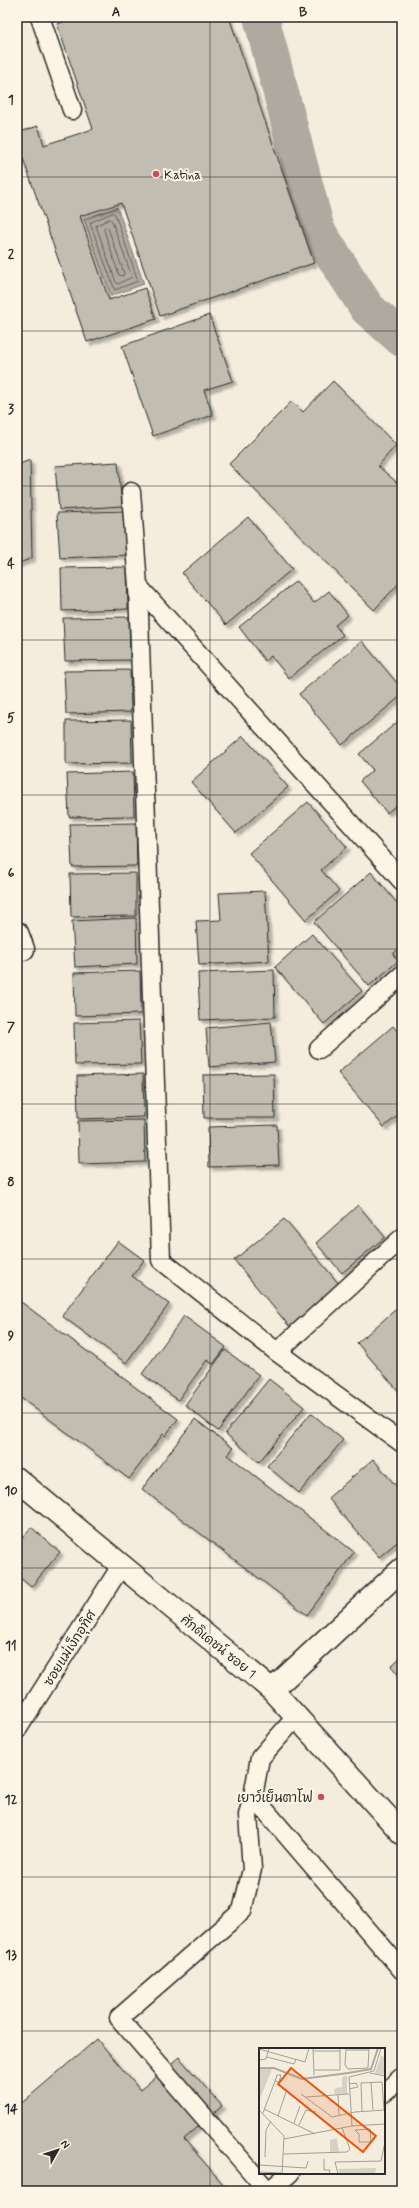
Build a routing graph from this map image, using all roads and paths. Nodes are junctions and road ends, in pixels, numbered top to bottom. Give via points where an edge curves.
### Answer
1 (40, 17) edge
2 (72, 110) dead end
3 (131, 492) dead end
4 (138, 586) junction
5 (402, 881) edge
6 (402, 975) edge
7 (319, 1049) dead end
8 (402, 1238) edge
9 (277, 1352) junction
10 (402, 1443) edge
11 (17, 1479) edge
12 (121, 1566) junction
13 (402, 1569) edge
14 (272, 1690) junction
15 (297, 1716) junction
16 (17, 1730) edge
17 (253, 1796) junction
18 (402, 1833) edge
19 (402, 1970) edge
20 (402, 2077) edge
21 (385, 2092) edge
22 (289, 2174) edge
23 (268, 2191) edge

1 - 2 lane
3 - 4 lane
4 - 5 lane
4 - 9 lane via 161,1260
6 - 7 lane
8 - 9 lane
9 - 10 lane
11 - 12 street, ศักดิเดชน์ ซอย 1
12 - 14 street, ศักดิเดชน์ ซอย 1
12 - 16 lane, ซอยแม่เง็กอุทิศ
13 - 14 street
14 - 15 street, ศักดิเดชน์ ซอย 1
15 - 17 lane via 260,1758
15 - 18 street, ศักดิเดชน์ ซอย 1
17 - 19 lane
17 - 23 lane via 248,1815 252,1869 242,1911 119,2018
20 - 21 lane
22 - 23 lane

